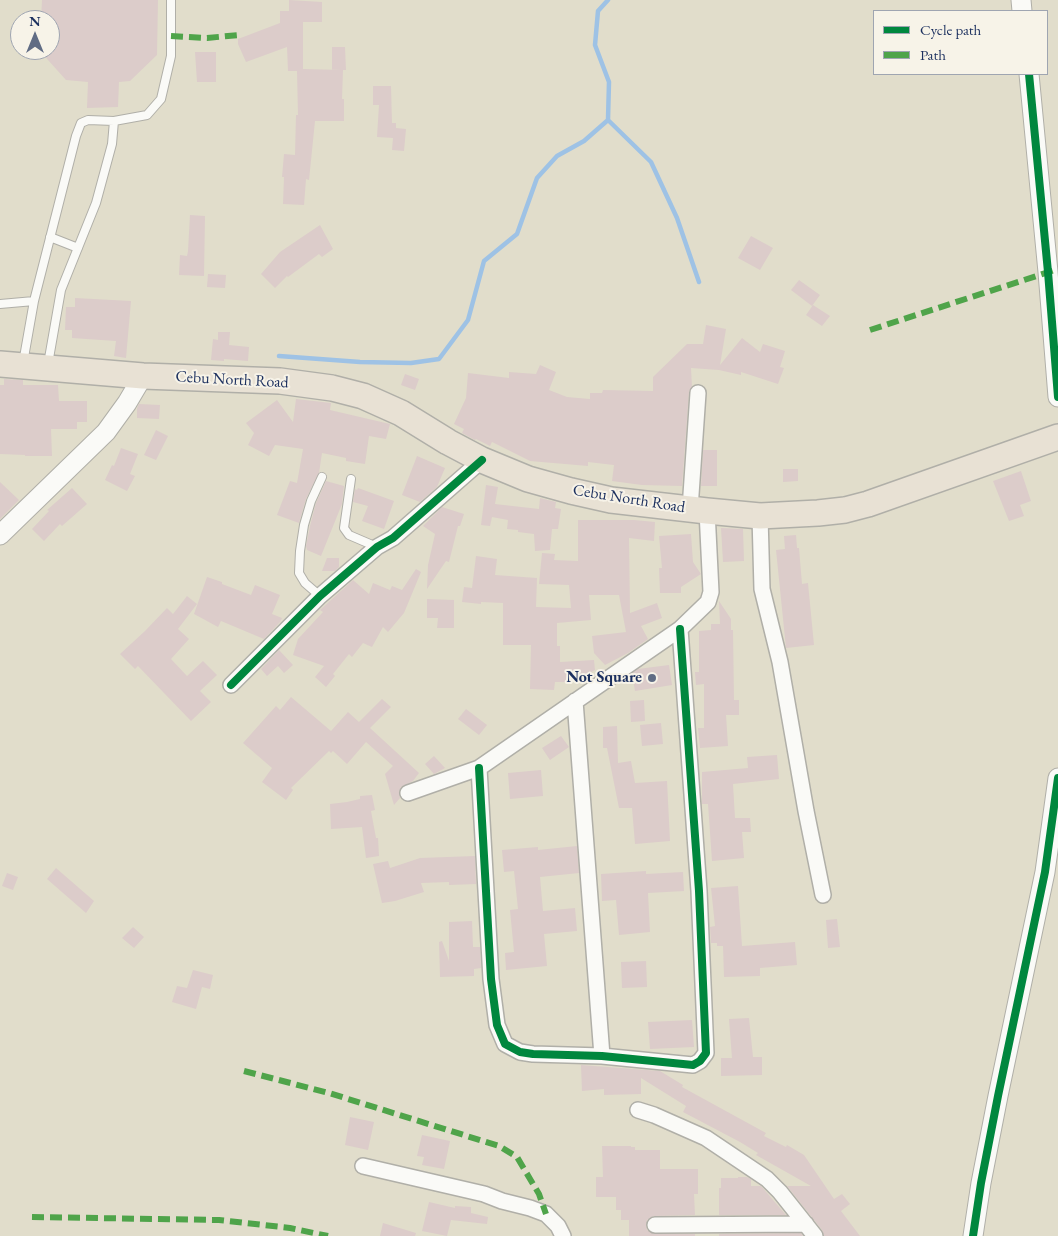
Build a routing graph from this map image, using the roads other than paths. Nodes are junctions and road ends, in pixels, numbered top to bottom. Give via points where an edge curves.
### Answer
1 (171, 0) edge
2 (1029, 75) edge
3 (114, 121) junction
4 (50, 237) junction
5 (78, 248) junction
6 (34, 301) junction
7 (0, 304) edge
8 (11, 365) edge
9 (48, 368) junction
10 (143, 376) junction
11 (698, 393) dead end
12 (1058, 397) edge
13 (1058, 437) edge
14 (482, 460) junction
15 (322, 477) dead end
16 (351, 479) dead end
17 (698, 510) junction
18 (760, 516) junction
19 (0, 534) edge
20 (377, 547) junction
21 (320, 596) junction
22 (680, 629) junction
23 (231, 685) dead end
24 (575, 702) junction
25 (479, 768) junction
26 (1058, 778) edge
27 (408, 793) dead end
28 (823, 895) dead end
29 (602, 1056) junction
30 (638, 1110) dead end
31 (363, 1166) dead end
32 (655, 1225) dead end
33 (810, 1230) edge
34 (563, 1236) edge
35 (973, 1236) edge

1 - 3 lane via 171,56 161,99 147,115
2 - 12 street
3 - 4 lane via 88,120 81,123
3 - 5 lane via 112,144 96,203
4 - 5 lane
4 - 6 lane
5 - 9 lane via 61,290
6 - 7 lane
6 - 8 lane
8 - 9 highway, Cebu North Road
9 - 10 highway, Cebu North Road
10 - 14 highway, Cebu North Road via 280,381 332,388 363,396 400,413
10 - 19 street via 106,432
11 - 17 street via 692,463
13 - 18 highway, Cebu North Road via 846,510
14 - 17 highway, Cebu North Road via 528,479 571,491 611,500
14 - 20 street via 393,538
15 - 21 lane via 304,525 299,566 305,583
16 - 20 lane via 344,528 349,535
17 - 18 highway, Cebu North Road
17 - 22 street via 711,592 708,602
18 - 28 street via 762,589 780,662
20 - 21 street
21 - 23 street
22 - 24 street
22 - 29 street via 699,891 706,1053 692,1065
24 - 25 street
24 - 29 street
25 - 27 street
25 - 29 street via 492,978 497,1025 505,1044 533,1054
26 - 35 street via 1045,872 998,1096
30 - 33 street via 706,1138 767,1179
31 - 34 street via 530,1208 546,1214
32 - 33 street

